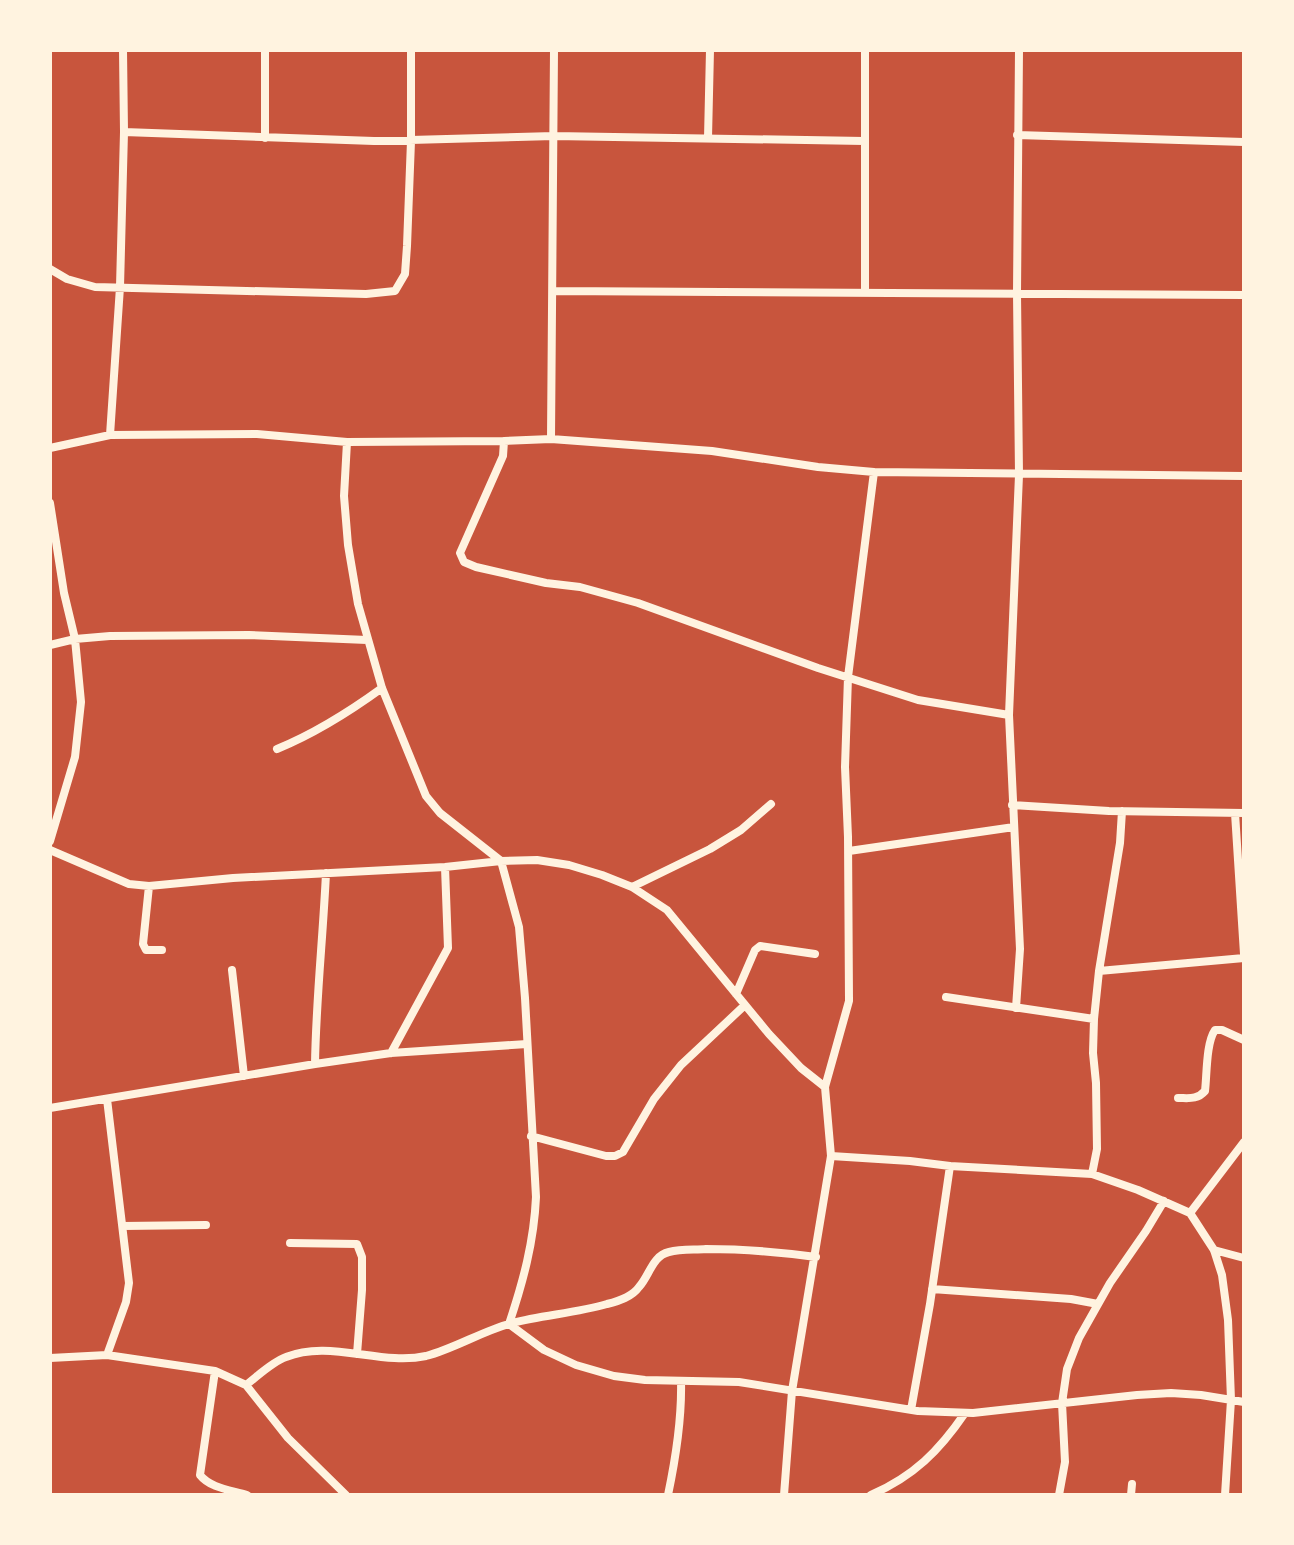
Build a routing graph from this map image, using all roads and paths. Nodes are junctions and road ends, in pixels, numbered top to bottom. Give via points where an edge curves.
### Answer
1 (123, 50) edge
2 (265, 50) edge
3 (411, 50) edge
4 (554, 50) edge
5 (710, 50) edge
6 (865, 50) edge
7 (1019, 50) edge
8 (124, 132) junction
9 (1017, 135) junction
10 (554, 136) junction
11 (265, 138) junction
12 (708, 138) junction
13 (411, 141) junction
14 (864, 141) junction
15 (1244, 142) edge
16 (50, 269) edge
17 (120, 287) junction
18 (553, 291) junction
19 (865, 293) junction
20 (1017, 293) junction
21 (1244, 295) edge
22 (110, 435) junction
23 (551, 439) junction
24 (504, 441) junction
25 (347, 442) junction
26 (50, 448) edge
27 (874, 472) junction
28 (1019, 475) junction
29 (1244, 476) edge
30 (50, 503) edge
31 (75, 639) junction
32 (367, 640) junction
33 (50, 645) edge
34 (848, 677) junction
35 (382, 688) junction
36 (1009, 715) junction
37 (277, 749) dead end
38 (771, 804) dead end
39 (1012, 805) junction
40 (1122, 811) junction
41 (1240, 813) edge
42 (1014, 827) junction
43 (50, 841) edge
44 (50, 850) edge
45 (849, 851) junction
46 (501, 861) junction
47 (445, 867) junction
48 (326, 873) junction
49 (149, 886) junction
50 (632, 887) junction
51 (162, 950) dead end
52 (815, 954) dead end
53 (1244, 956) edge
54 (232, 970) dead end
55 (1099, 971) junction
56 (736, 994) junction
57 (946, 997) dead end
58 (745, 1005) junction
59 (1016, 1008) junction
60 (1094, 1019) junction
61 (1244, 1040) edge
62 (527, 1044) junction
63 (391, 1053) junction
64 (315, 1064) junction
65 (244, 1076) junction
66 (825, 1087) junction
67 (1178, 1098) dead end
68 (107, 1099) junction
69 (50, 1108) edge
70 (531, 1136) junction
71 (1244, 1142) edge
72 (831, 1156) junction
73 (950, 1166) junction
74 (1092, 1174) junction
75 (1164, 1201) junction
76 (1190, 1213) junction
77 (206, 1225) dead end
78 (123, 1226) junction
79 (290, 1243) dead end
80 (1214, 1250) junction
81 (816, 1257) junction
82 (1244, 1258) edge
83 (932, 1289) junction
84 (1098, 1304) junction
85 (509, 1324) junction
86 (357, 1354) junction
87 (107, 1355) junction
88 (50, 1358) edge
89 (215, 1371) junction
90 (681, 1381) junction
91 (246, 1385) junction
92 (792, 1391) junction
93 (1231, 1400) junction
94 (1244, 1402) edge
95 (1062, 1403) junction
96 (911, 1410) junction
97 (965, 1413) junction
98 (1132, 1484) dead end
99 (247, 1495) edge
100 (346, 1495) edge
101 (668, 1495) edge
102 (784, 1495) edge
103 (871, 1495) edge
104 (1059, 1495) edge
105 (1131, 1495) edge
106 (1225, 1495) edge

1 - 8 street
2 - 11 street
3 - 13 street
4 - 10 street
5 - 12 street
6 - 14 street
7 - 9 street
8 - 11 street
8 - 17 street
9 - 15 street
9 - 20 street
10 - 12 street
10 - 13 street
10 - 18 street
11 - 13 street
12 - 14 street
13 - 17 street via 405,274 395,291
14 - 19 street
16 - 17 street via 95,287
17 - 22 street
18 - 19 street
18 - 23 street
19 - 20 street
20 - 21 street
20 - 28 street
22 - 25 street via 257,434
22 - 26 street
23 - 24 street
23 - 27 street via 712,451
24 - 25 street
24 - 34 street via 503,456 460,553 464,562 638,603
25 - 32 street via 348,545
27 - 28 street
27 - 34 street
28 - 29 street
28 - 36 street
30 - 31 street
31 - 32 street via 249,635
31 - 33 street
31 - 43 street via 81,702 75,757
32 - 35 street
34 - 36 street via 918,700
34 - 45 street
35 - 37 street via 311,735
35 - 46 street via 426,796
36 - 39 street
38 - 50 street via 710,849
39 - 40 street
39 - 42 street
40 - 41 street
40 - 55 street
41 - 53 street
42 - 45 street
42 - 59 street via 1020,949
44 - 49 street via 129,884
45 - 66 street via 849,1001
46 - 47 street
46 - 50 street via 569,865
46 - 62 street via 519,927
47 - 48 street
47 - 63 street via 448,948
48 - 49 street
48 - 64 street
49 - 51 street via 143,944 146,950
50 - 56 street via 667,910
52 - 56 street via 760,946
53 - 55 street
54 - 65 street
55 - 60 street
56 - 58 street
57 - 59 street
58 - 66 street
58 - 70 street via 681,1065 620,1155
59 - 60 street
60 - 74 street via 1097,1149
61 - 67 street via 1215,1030 1205,1091 1194,1098
62 - 63 street
62 - 70 street
63 - 64 street
64 - 65 street
65 - 68 street
66 - 72 street
68 - 69 street
68 - 78 street
70 - 85 street via 535,1226
71 - 76 street
72 - 73 street
72 - 81 street
73 - 74 street
73 - 83 street
74 - 75 street
75 - 76 street
75 - 84 street
76 - 80 street
77 - 78 street
78 - 87 street via 129,1283
79 - 86 street via 357,1244 362,1290
80 - 82 street
80 - 93 street via 1228,1320
81 - 85 street via 768,1251 665,1252 639,1289 626,1298
81 - 92 street
83 - 84 street
83 - 96 street
84 - 95 street via 1067,1369
85 - 86 street via 423,1356
85 - 90 street via 576,1365 614,1376
86 - 91 street via 295,1353
87 - 88 street
87 - 89 street
89 - 91 street
89 - 99 street via 200,1475
90 - 92 street via 739,1382
90 - 101 street
91 - 100 street via 288,1438
92 - 96 street
92 - 102 street
93 - 94 street
93 - 95 street via 1171,1393
93 - 106 street
95 - 97 street
95 - 104 street via 1065,1462
96 - 97 street
97 - 103 street via 912,1473
98 - 105 street

